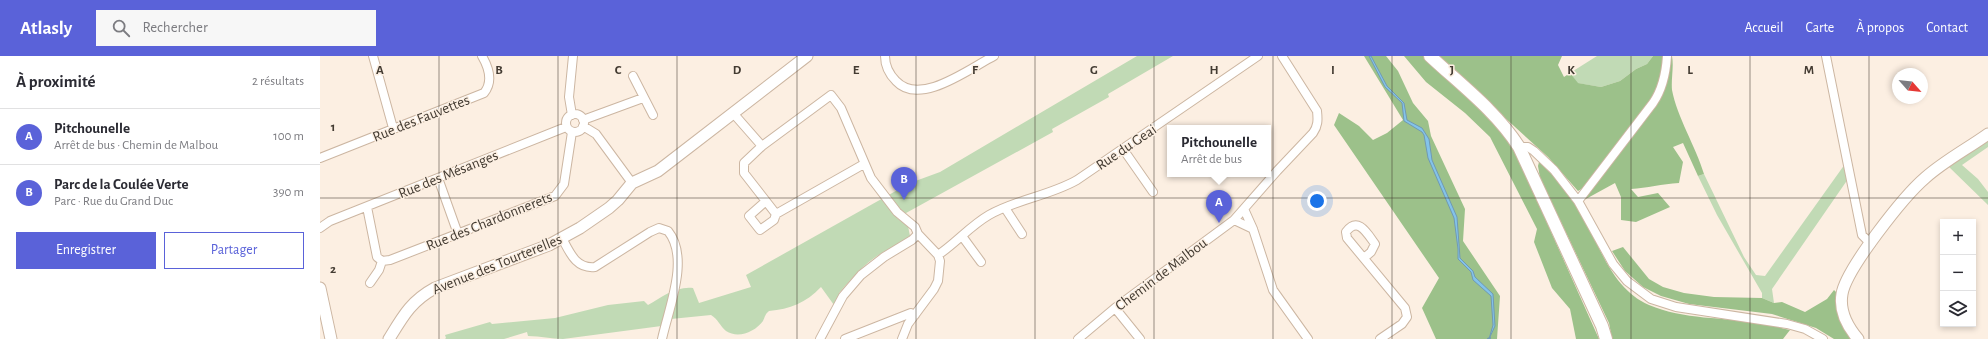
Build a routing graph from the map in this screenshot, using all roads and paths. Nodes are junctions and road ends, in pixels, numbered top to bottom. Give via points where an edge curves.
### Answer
1 (373, 56) edge
2 (482, 56) edge
3 (573, 56) edge
4 (807, 56) edge
5 (885, 56) edge
6 (994, 56) edge
7 (1258, 56) edge
8 (1282, 56) edge
9 (1430, 56) edge
10 (1667, 56) edge
11 (1826, 56) edge
12 (633, 76) dead end
13 (643, 98) junction
14 (733, 113) junction
15 (572, 115) junction
16 (653, 115) dead end
17 (583, 123) junction
18 (393, 128) junction
19 (569, 129) junction
20 (1988, 134) edge
21 (762, 146) junction
22 (1519, 147) junction
23 (1123, 149) junction
24 (320, 158) edge
25 (864, 164) junction
26 (438, 178) junction
27 (632, 183) junction
28 (1153, 192) dead end
29 (766, 201) junction
30 (1578, 201) junction
31 (366, 207) junction
32 (1005, 208) junction
33 (1244, 210) junction
34 (776, 214) junction
35 (1234, 220) junction
36 (320, 221) edge
37 (330, 221) junction
38 (320, 228) edge
39 (1253, 229) junction
40 (458, 234) junction
41 (918, 234) junction
42 (1022, 234) dead end
43 (962, 236) junction
44 (562, 238) junction
45 (1871, 244) junction
46 (938, 255) junction
47 (1364, 258) dead end
48 (382, 261) junction
49 (981, 262) dead end
50 (370, 283) dead end
51 (320, 288) edge
52 (1115, 308) junction
53 (914, 315) junction
54 (392, 338) edge
55 (823, 338) edge
56 (330, 339) edge
57 (662, 339) edge
58 (845, 339) edge
59 (902, 339) edge
60 (1078, 339) edge
61 (1140, 339) edge
62 (1308, 339) edge
63 (1380, 339) edge
64 (1606, 339) edge
65 (1823, 339) edge
66 (1858, 339) edge

1 - 18 street
2 - 18 street, Rue des Fauvettes via 490,80 484,93
3 - 15 street via 569,97
4 - 14 street, Avenue des Tourterelles
5 - 6 street via 885,65 894,79 900,85 914,91 939,85
7 - 23 street, Rue du Geai
8 - 33 street, Chemin de Malbou via 1313,103 1318,120 1317,128
9 - 22 main road via 1496,116
10 - 30 street via 1661,87 1654,103
11 - 45 street via 1862,235
12 - 13 street
13 - 16 street
13 - 17 street
14 - 21 street
14 - 27 street, Avenue des Tourterelles via 658,171
15 - 17 street via 578,115
15 - 19 street via 566,120
17 - 19 street via 580,130
17 - 27 street via 596,134
18 - 24 street, Rue des Fauvettes
19 - 26 street, Rue des Mésanges
19 - 40 street, Rue des Chardonnerets via 564,184 555,196
20 - 45 street via 1926,177 1911,192
21 - 25 street via 831,95 841,108
21 - 29 street via 744,162 744,173
22 - 30 street via 1528,147 1534,151 1554,170
22 - 64 main road
23 - 28 street
23 - 32 street, Rue du Geai via 1065,187
25 - 34 street
25 - 41 street via 871,178 897,212 915,227
26 - 31 street, Rue des Mésanges
26 - 40 street
27 - 44 street, Avenue des Tourterelles via 609,208
29 - 34 street
29 - 34 street via 749,216 760,230 774,220
30 - 65 street via 1614,264 1627,281 1651,299 1676,307 1787,324 1805,329
31 - 37 street, Rue des Mésanges
31 - 48 street via 377,257
32 - 42 street
32 - 43 street, Rue du Geai via 988,216
33 - 35 street, Chemin de Malbou
33 - 39 street
35 - 39 street
35 - 52 street, Chemin de Malbou
36 - 37 street, Rue des Mésanges
37 - 38 street, Rue des Mésanges
39 - 62 street via 1274,290
40 - 48 street, Rue des Chardonnerets
41 - 46 street
41 - 55 street via 861,275 843,296
43 - 46 street, Rue du Geai
43 - 49 street
44 - 54 street, Avenue des Tourterelles via 435,288 406,310
44 - 57 street via 572,258 581,266 588,268 596,267 650,232 659,228 668,230 676,245 678,263
45 - 66 street via 1847,279 1842,296 1845,318
46 - 53 street via 938,281
47 - 63 street via 1405,308 1408,317
48 - 50 street
51 - 56 street
52 - 60 street, Chemin de Malbou
52 - 61 street
53 - 58 street via 911,313
53 - 59 street

